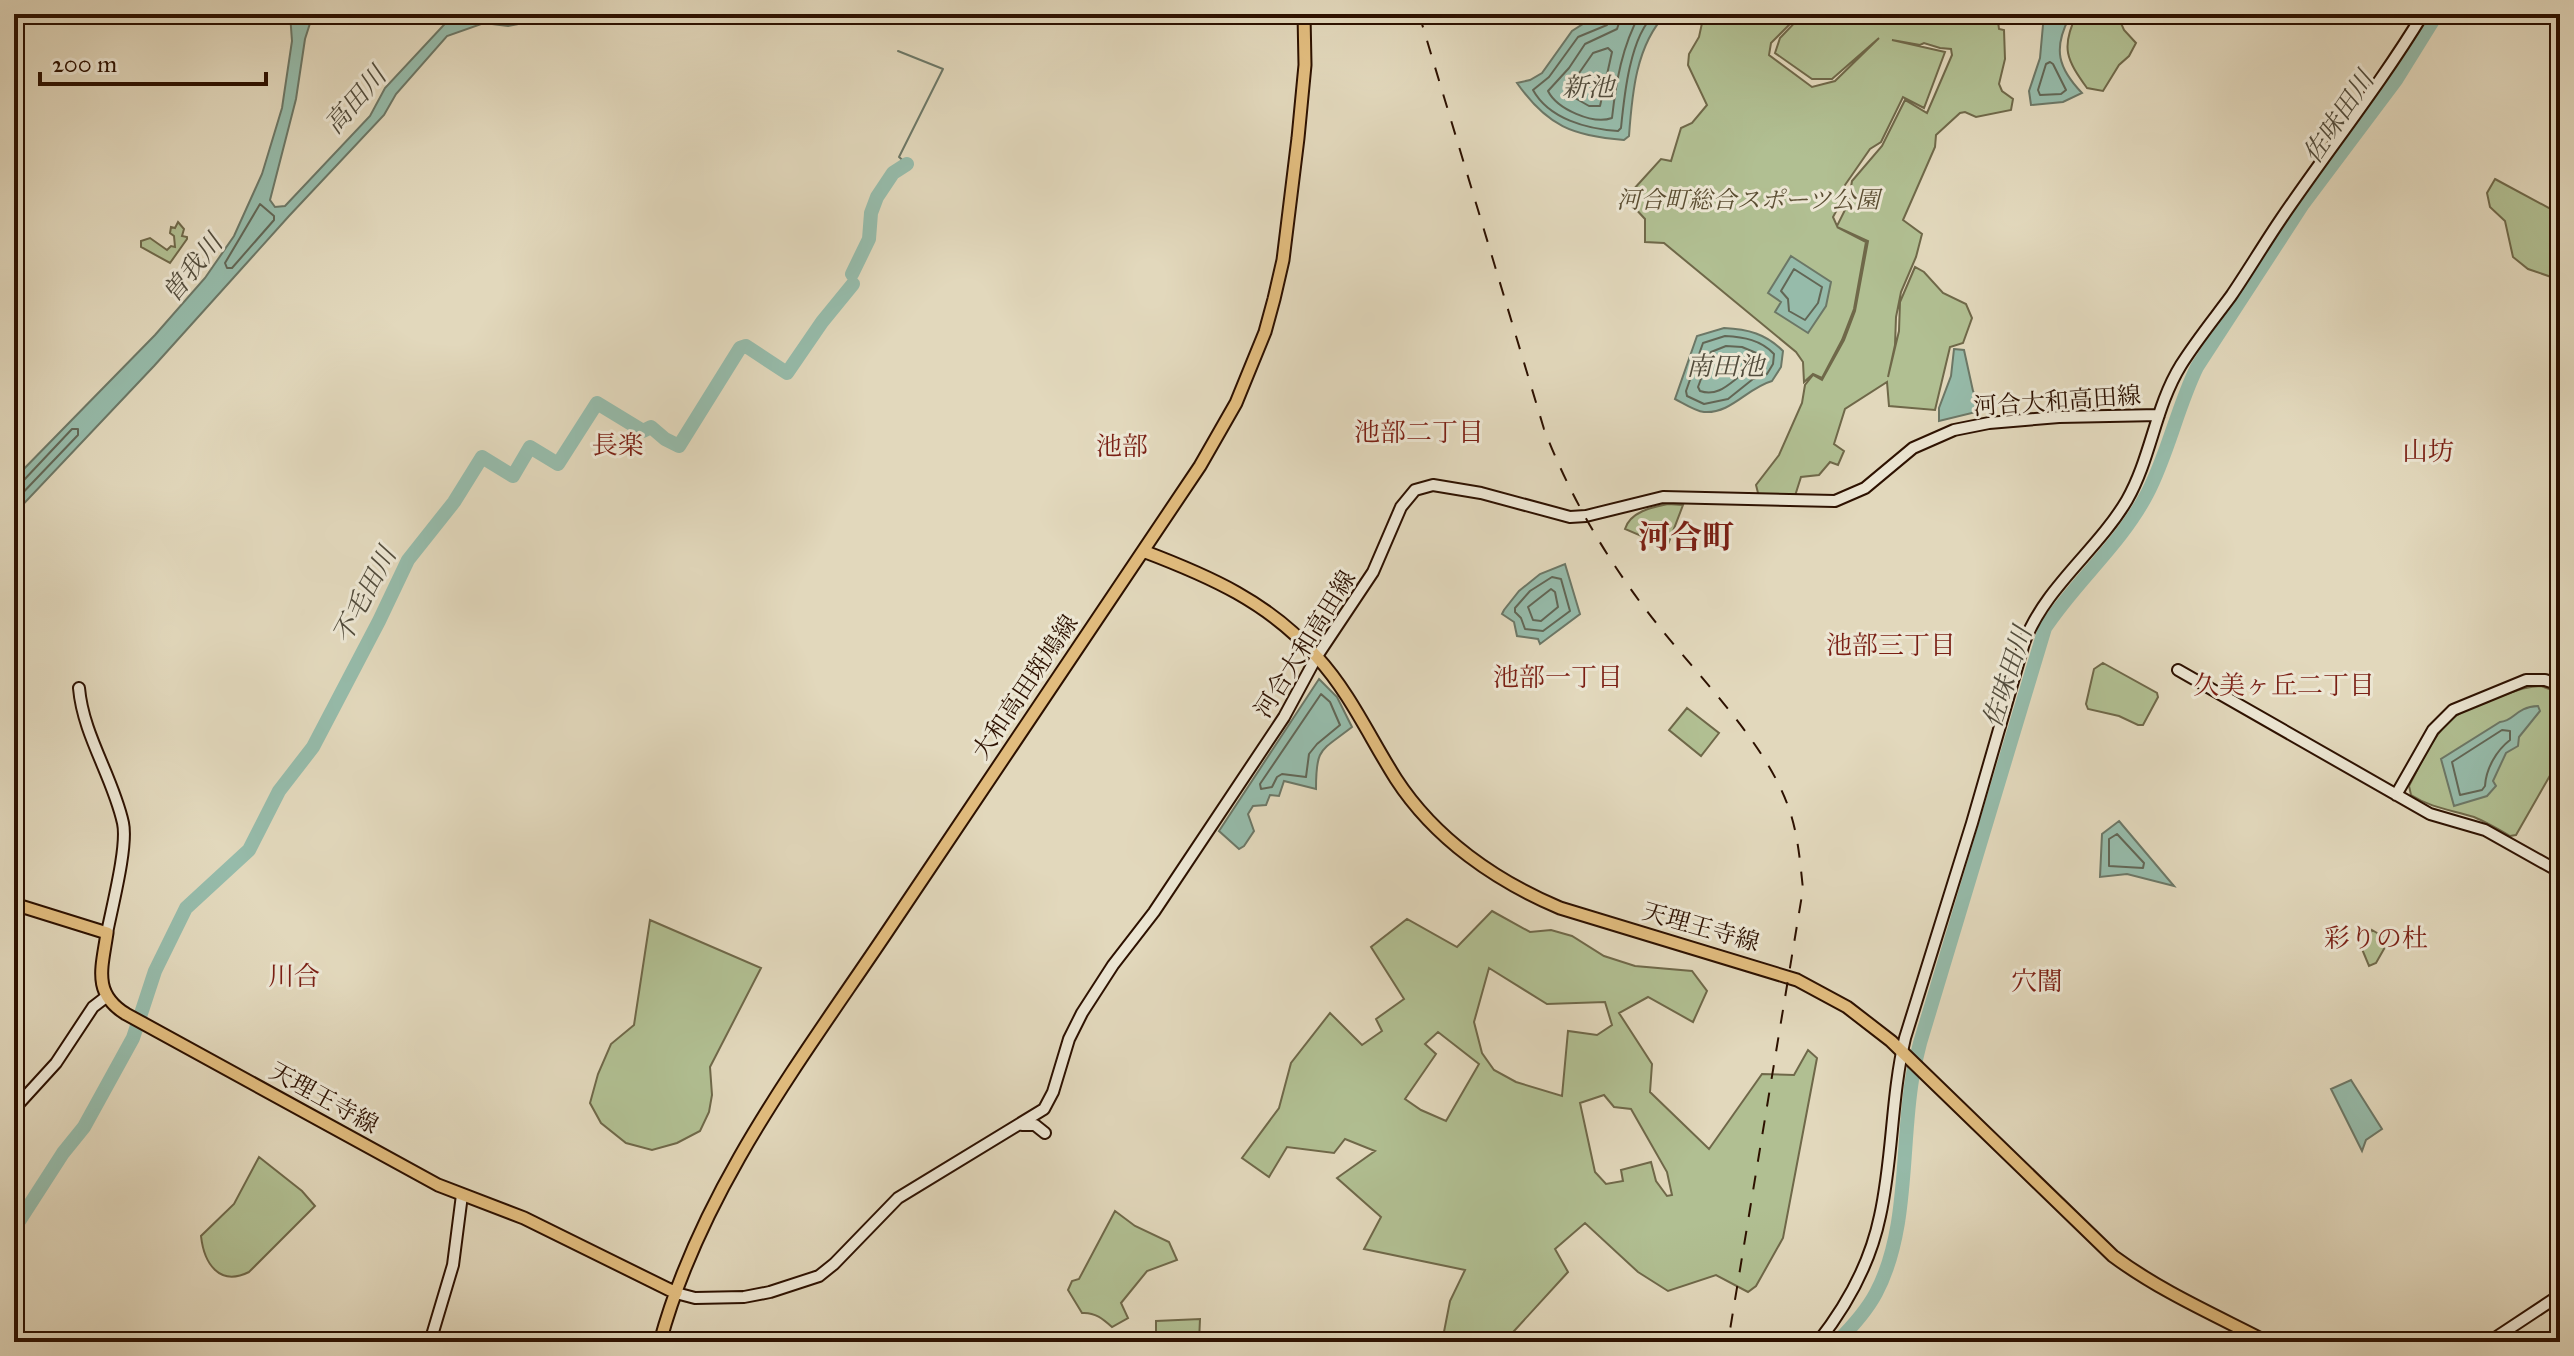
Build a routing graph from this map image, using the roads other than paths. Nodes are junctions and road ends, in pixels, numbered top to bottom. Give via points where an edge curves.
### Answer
1 (1304, 14) edge
2 (2423, 14) edge
3 (2159, 415) junction
4 (1143, 551) junction
5 (1317, 656) junction
6 (2178, 670) dead end
7 (2560, 685) edge
8 (79, 688) dead end
9 (2396, 795) junction
10 (2560, 872) edge
11 (14, 904) edge
12 (107, 933) junction
13 (106, 997) junction
14 (1904, 1054) junction
15 (14, 1109) edge
16 (1019, 1125) junction
17 (1045, 1133) dead end
18 (462, 1195) junction
19 (676, 1293) junction
20 (2560, 1295) edge
21 (430, 1342) edge
22 (660, 1342) edge
23 (1818, 1342) edge
24 (2267, 1342) edge
25 (2489, 1342) edge

1 - 4 main road, 大和高田斑鳩線 via 1305,65 1291,199 1265,332 1217,439
2 - 3 main road, 河合大和高田線 via 2180,367
3 - 5 main road, 河合大和高田線 via 2059,417 1954,430 1913,448 1865,488 1835,501 1663,497 1570,517 1497,496 1426,485 1405,500 1373,572
3 - 14 main road, 河合大和高田線 via 2139,477 2114,521 2046,601 2026,638
4 - 5 main road, 天理王寺線 via 1245,597
4 - 19 main road, 大和高田斑鳩線 via 775,1098 708,1218
5 - 14 main road, 天理王寺線 via 1410,799 1482,866 1560,908 1797,980 1866,1020
5 - 16 main road, 河合大和高田線 via 1284,717 1082,1013 1049,1101
6 - 9 main road
7 - 9 main road via 2526,680 2453,710 2433,730
8 - 12 main road via 124,832
9 - 10 main road via 2430,814 2485,830
11 - 12 main road
12 - 13 main road via 102,967
13 - 15 main road
13 - 18 main road, 天理王寺線 via 119,1010
14 - 23 main road, 河合大和高田線 via 1873,1245 1853,1291
14 - 24 main road, 天理王寺線 via 2113,1256 2140,1276
16 - 17 main road via 1035,1125
16 - 19 main road, 河合大和高田線 via 898,1198 819,1276 744,1297
18 - 19 main road, 天理王寺線 via 524,1218
18 - 21 main road via 453,1265
19 - 22 main road, 大和高田斑鳩線
20 - 25 main road

